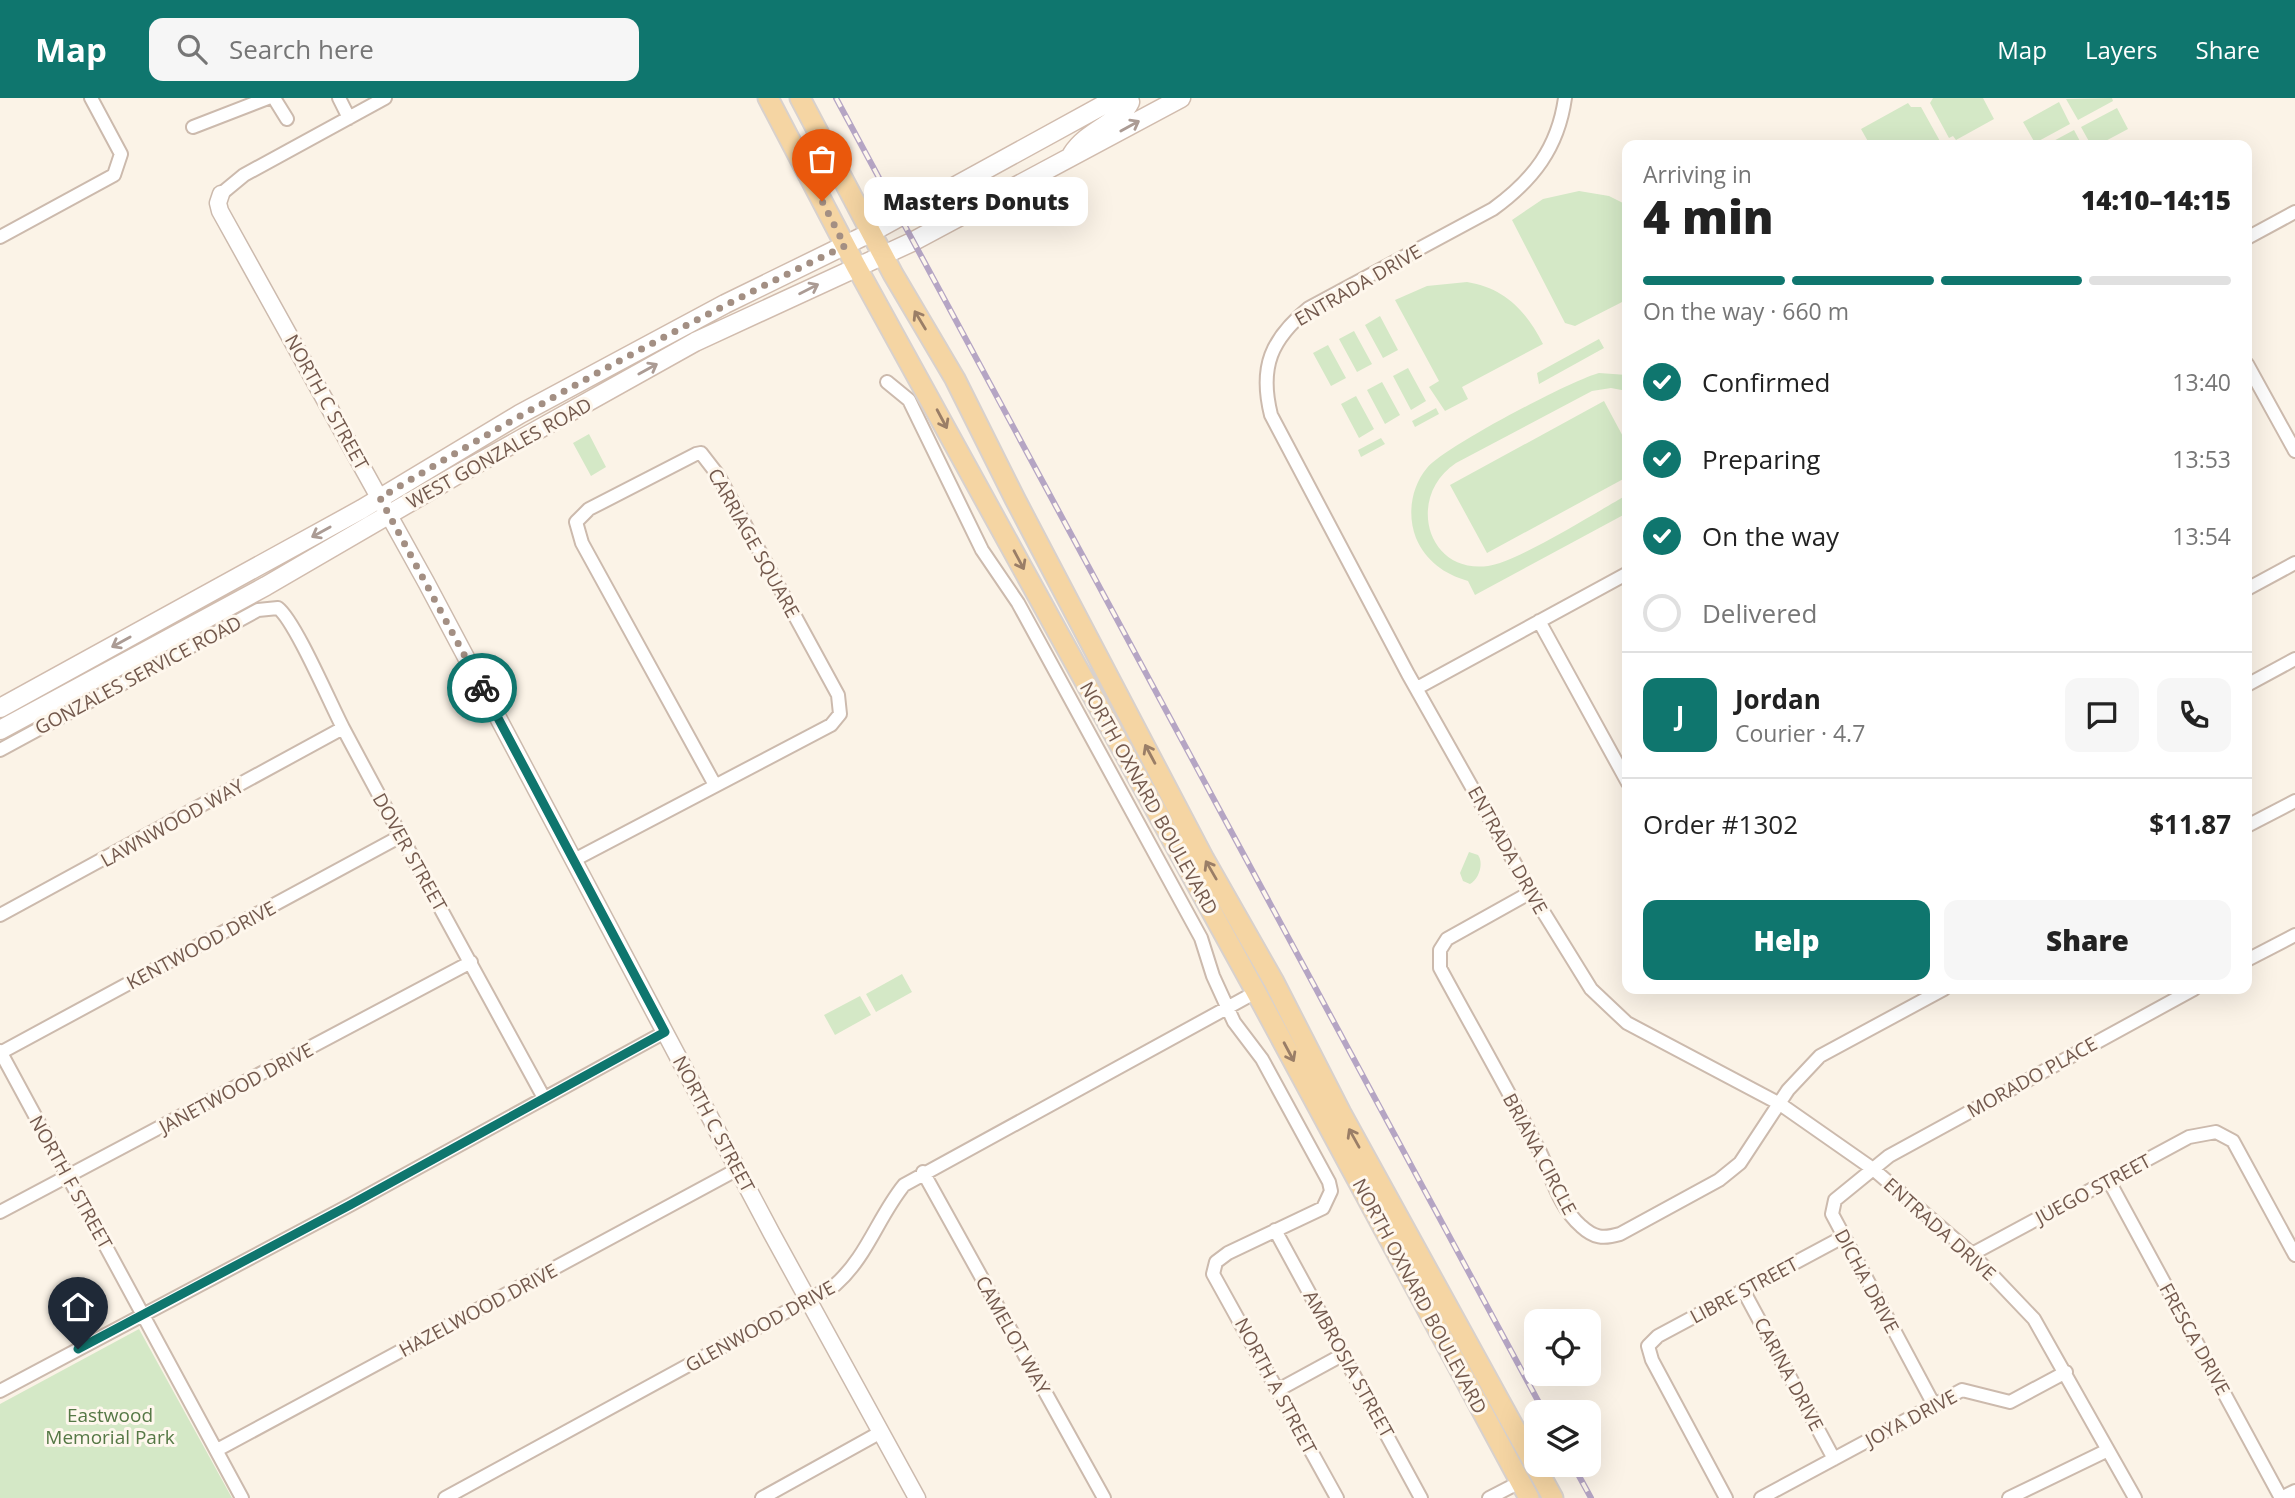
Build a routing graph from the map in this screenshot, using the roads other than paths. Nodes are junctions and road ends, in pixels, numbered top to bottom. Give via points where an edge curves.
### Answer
1 (91, 98) edge
2 (268, 98) edge
3 (274, 98) edge
4 (339, 98) edge
5 (386, 98) edge
6 (768, 98) edge
7 (800, 98) edge
8 (1116, 98) edge
9 (1129, 98) edge
10 (1181, 98) edge
11 (1558, 98) edge
12 (1565, 98) edge
13 (349, 117) junction
14 (287, 120) dead end
15 (193, 127) dead end
16 (1556, 138) junction
17 (1068, 160) junction
18 (221, 194) joint
19 (2295, 212) edge
20 (870, 233) junction
21 (2252, 236) edge
22 (0, 237) edge
23 (845, 246) junction
24 (883, 255) junction
25 (856, 266) junction
26 (2252, 373) edge
27 (887, 382) dead end
28 (578, 384) junction
29 (588, 402) junction
30 (2295, 451) edge
31 (380, 498) junction
32 (389, 516) junction
33 (1000, 525) junction
34 (1031, 530) junction
35 (2295, 563) edge
36 (1622, 576) edge
37 (2252, 586) edge
38 (278, 608) joint
39 (1539, 621) junction
40 (2295, 659) edge
41 (2252, 682) edge
42 (1417, 688) junction
43 (0, 708) edge
44 (343, 728) junction
45 (0, 730) edge
46 (0, 750) edge
47 (1622, 772) edge
48 (715, 785) junction
49 (2295, 801) edge
50 (2252, 823) edge
51 (401, 836) junction
52 (574, 860) junction
53 (1531, 892) junction
54 (0, 915) edge
55 (1242, 925) junction
56 (2295, 935) edge
57 (2252, 957) edge
58 (471, 962) junction
59 (1256, 992) junction
60 (1935, 994) edge
61 (2185, 994) edge
62 (1228, 1009) junction
63 (1290, 1013) junction
64 (665, 1032) junction
65 (0, 1053) edge
66 (544, 1098) junction
67 (1780, 1104) junction
68 (738, 1168) junction
69 (1873, 1169) junction
70 (923, 1172) junction
71 (67, 1177) junction
72 (2109, 1181) junction
73 (0, 1212) edge
74 (1275, 1230) junction
75 (1843, 1237) junction
76 (1972, 1254) junction
77 (2295, 1255) edge
78 (1426, 1269) junction
79 (1743, 1290) junction
80 (808, 1300) junction
81 (142, 1314) junction
82 (1344, 1354) junction
83 (2066, 1372) junction
84 (1278, 1390) junction
85 (0, 1391) edge
86 (1934, 1405) junction
87 (881, 1432) junction
88 (217, 1450) junction
89 (2108, 1450) junction
90 (1834, 1458) junction
91 (1524, 1490) edge
92 (2295, 1490) edge
93 (242, 1498) edge
94 (445, 1498) edge
95 (762, 1498) edge
96 (916, 1498) edge
97 (1104, 1498) edge
98 (1337, 1498) edge
99 (1421, 1498) edge
100 (1489, 1498) edge
101 (1541, 1498) edge
102 (1553, 1498) edge
103 (1726, 1498) edge
104 (1761, 1498) edge
105 (2009, 1498) edge
106 (2134, 1498) edge
107 (2281, 1498) edge

1 - 22 street via 118,146 120,163 114,175
2 - 15 street
3 - 14 street
4 - 13 street
5 - 13 street
6 - 23 main road, NORTH OXNARD BOULEVARD
7 - 20 main road, NORTH OXNARD BOULEVARD
8 - 20 main road, WEST GONZALES ROAD
9 - 17 main road via 1122,114 1085,137
17 -> 10 main road, WEST GONZALES ROAD
11 - 16 street
12 - 16 street, ENTRADA DRIVE
13 - 18 street via 244,175
16 - 42 street, ENTRADA DRIVE via 1514,194 1309,308 1277,340 1269,360 1271,415
17 - 24 main road, WEST GONZALES ROAD
18 - 31 street, NORTH C STREET via 220,211
19 - 21 street
20 - 23 main road, WEST GONZALES ROAD
20 - 24 main road, NORTH OXNARD BOULEVARD
23 - 25 main road, NORTH OXNARD BOULEVARD
23 - 28 main road, WEST GONZALES ROAD via 724,304
24 - 25 main road, WEST GONZALES ROAD
34 -> 24 main road, NORTH OXNARD BOULEVARD via 955,379
29 -> 25 main road, WEST GONZALES ROAD via 695,342
25 -> 33 main road, NORTH OXNARD BOULEVARD
26 - 30 street
27 - 62 street via 908,400 982,550 1018,603 1201,938
28 - 29 main road
28 - 31 main road, WEST GONZALES ROAD
29 - 32 main road, WEST GONZALES ROAD
31 - 32 street, NORTH C STREET
31 -> 43 main road, WEST GONZALES ROAD
32 - 45 main road, WEST GONZALES ROAD
32 - 52 street, NORTH C STREET
33 - 34 main road
33 -> 59 main road, NORTH OXNARD BOULEVARD
55 -> 34 main road, NORTH OXNARD BOULEVARD
35 - 37 street
36 - 39 street
38 - 44 street, DOVER STREET via 288,615
38 - 46 street, GONZALES SERVICE ROAD via 258,610
39 - 42 street
39 - 47 street
40 - 41 street
42 - 53 street, ENTRADA DRIVE
44 - 51 street, DOVER STREET
44 - 54 street, LAWNWOOD WAY
48 - 48 street, CARRIAGE SQUARE via 831,725 841,704 718,475 701,453 589,509 576,522 582,543
48 - 52 street, CARRIAGE SQUARE
49 - 50 street
51 - 58 street, DOVER STREET
51 - 65 street, KENTWOOD DRIVE
52 - 64 street, NORTH C STREET
53 - 67 street, ENTRADA DRIVE via 1591,989 1612,1010 1651,1036
53 - 67 street, BRIANA CIRCLE via 1447,939 1440,950 1440,968 1561,1201 1579,1225 1592,1236 1620,1234 1719,1180 1740,1164
55 - 59 main road via 1238,940 1254,970
55 - 63 main road, NORTH OXNARD BOULEVARD
56 - 57 street
58 - 66 street, DOVER STREET
58 - 71 street, JANETWOOD DRIVE
59 - 62 street, GLENWOOD DRIVE
59 - 63 main road via 1275,1009
59 -> 91 main road, NORTH OXNARD BOULEVARD
60 - 67 street, BRIANA CIRCLE via 1820,1056
61 - 69 street, MORADO PLACE
62 - 70 street, GLENWOOD DRIVE
62 - 74 street via 1239,1032 1268,1069 1329,1182 1328,1201 1312,1215
78 -> 63 main road, NORTH OXNARD BOULEVARD
64 - 66 street
64 - 68 street, NORTH C STREET
65 - 71 street, NORTH F STREET
66 - 81 street
67 - 69 street, ENTRADA DRIVE
68 - 80 street, NORTH C STREET
68 - 88 street, HAZELWOOD DRIVE
69 - 75 street, DICHA DRIVE via 1831,1207
69 - 76 street, ENTRADA DRIVE
70 - 80 street, GLENWOOD DRIVE via 891,1200 854,1269
70 - 97 street, CAMELOT WAY
71 - 73 street, JANETWOOD DRIVE
71 - 81 street, NORTH F STREET
72 - 76 street, JUEGO STREET
72 - 77 street, JUEGO STREET via 2189,1137 2216,1132 2233,1141
72 - 107 street, FRESCA DRIVE
74 - 82 street, AMBROSIA STREET
74 - 84 street, NORTH A STREET via 1221,1257 1213,1274
75 - 79 street, LIBRE STREET
75 - 86 street, DICHA DRIVE
76 - 83 street, ENTRADA DRIVE via 2034,1319
78 - 91 main road via 1442,1315 1521,1459
78 - 102 main road, NORTH OXNARD BOULEVARD
79 - 90 street, CARINA DRIVE
79 - 103 street, LIBRE STREET via 1658,1336 1648,1346
80 - 87 street, NORTH C STREET
80 - 94 street, GLENWOOD DRIVE
81 - 85 street
81 - 88 street, NORTH F STREET
82 - 84 street
82 - 99 street, AMBROSIA STREET
83 - 86 street, JOYA DRIVE via 2010,1402 1962,1390
83 - 89 street, ENTRADA DRIVE
84 - 98 street, NORTH A STREET
86 - 90 street, JOYA DRIVE
87 - 95 street
87 - 96 street, NORTH C STREET
88 - 93 street, NORTH F STREET
89 - 105 street
89 - 106 street, ENTRADA DRIVE
90 - 104 street, JOYA DRIVE
91 - 100 street
91 - 101 main road via 1534,1489
92 - 107 street

